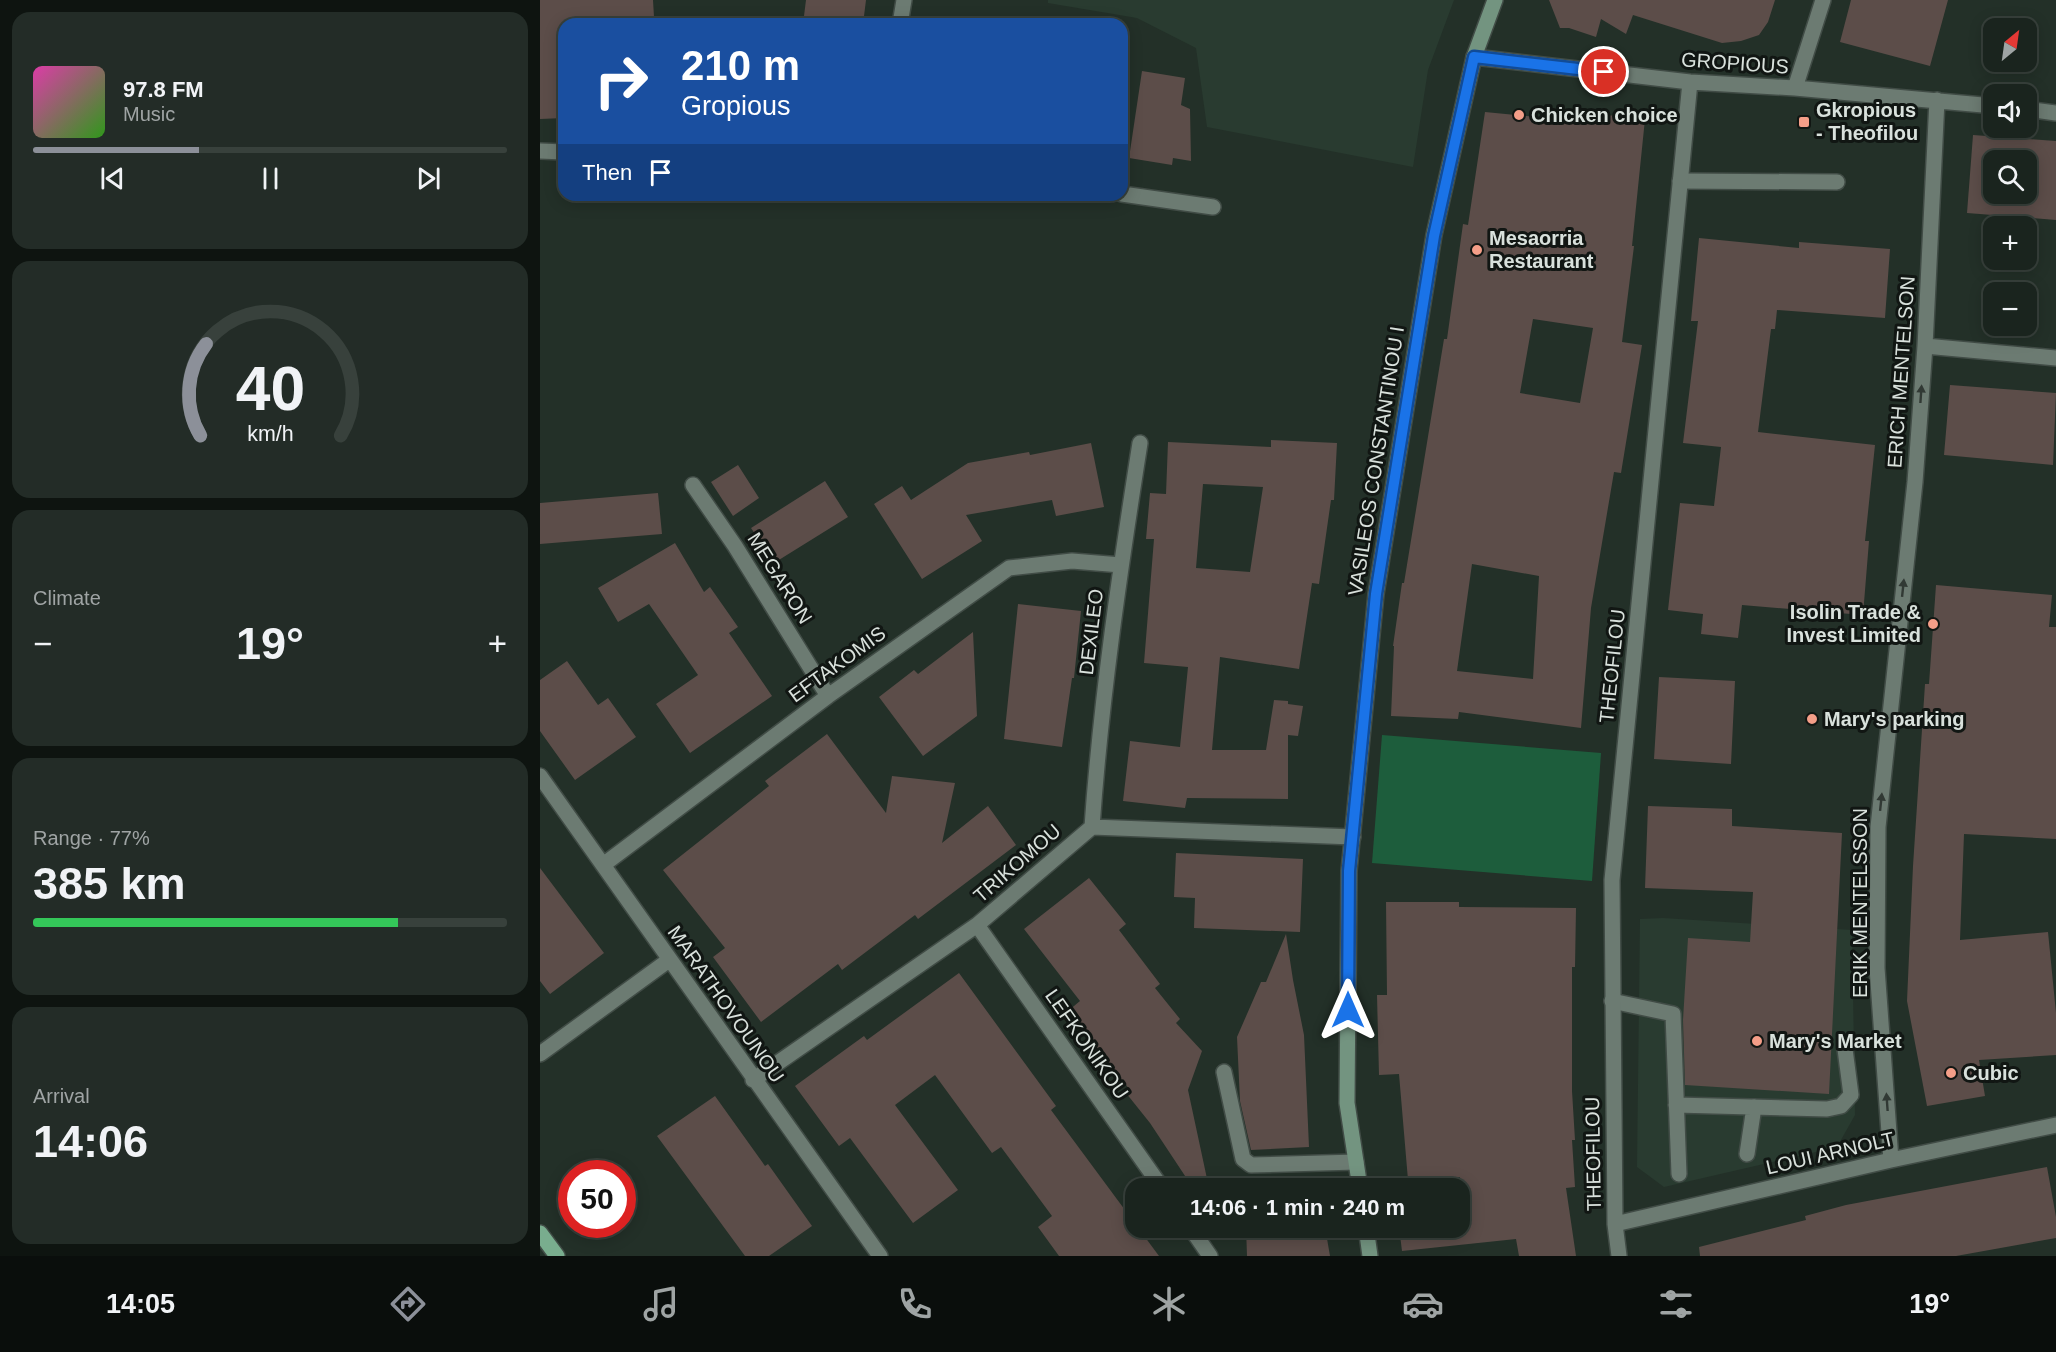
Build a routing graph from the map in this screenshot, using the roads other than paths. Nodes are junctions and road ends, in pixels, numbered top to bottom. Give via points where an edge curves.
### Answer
1 (904, 0) edge
2 (1495, 0) edge
3 (1822, 0) edge
4 (901, 18) edge
5 (1474, 57) junction
6 (1690, 82) junction
7 (1795, 88) junction
8 (1937, 100) junction
9 (1983, 105) edge
10 (2037, 110) edge
11 (2056, 112) edge
12 (540, 151) edge
13 (558, 152) edge
14 (1680, 181) junction
15 (1837, 182) dead end
16 (1128, 195) edge
17 (1213, 207) dead end
18 (1925, 346) junction
19 (2056, 358) edge
20 (1140, 443) dead end
21 (693, 485) dead end
22 (1121, 565) junction
23 (1897, 646) joint
24 (828, 696) junction
25 (540, 776) edge
26 (1092, 827) junction
27 (1353, 837) junction
28 (603, 865) junction
29 (977, 925) junction
30 (669, 960) junction
31 (1612, 1001) junction
32 (1845, 1049) dead end
33 (540, 1054) edge
34 (1224, 1072) dead end
35 (753, 1080) junction
36 (1676, 1105) junction
37 (1754, 1107) junction
38 (2056, 1125) edge
39 (1747, 1154) dead end
40 (1891, 1160) junction
41 (1356, 1162) junction
42 (1679, 1174) dead end
43 (1155, 1178) edge
44 (1358, 1178) edge
45 (1615, 1224) junction
46 (540, 1233) edge
47 (1198, 1238) edge
48 (1368, 1238) edge
49 (557, 1256) edge
50 (880, 1256) edge
51 (1210, 1256) edge
52 (1370, 1256) edge
53 (1619, 1256) edge

1 - 4 street
2 - 5 main road, VASILEOS CONSTANTINOU I
3 - 7 street
5 - 6 street, GROPIOUS
5 - 27 main road, VASILEOS CONSTANTINOU I via 1434,236 1376,594
6 - 7 street, GROPIOUS
6 - 14 street, THEOFILOU
7 - 8 street, GROPIOUS
8 - 9 street, GROPIOUS
8 - 18 street, ERICH MENTELSON
10 - 11 street
12 - 13 street
14 - 15 street
14 - 31 street, THEOFILOU via 1612,880
16 - 17 street
18 - 19 street
23 -> 18 street, ERICH MENTELSON
20 - 22 street, DEXILEO
21 - 24 street, MEGARON
22 - 24 street, EFTAKOMIS via 1072,561 1009,568
22 - 26 street, DEXILEO
40 -> 23 street, ERIK MENTELSSON via 1877,968 1878,839
24 - 28 street, EFTAKOMIS
25 - 28 street, MARATHOVOUNOU
26 - 27 street, TRIKOMOU
26 - 29 street, TRIKOMOU
27 - 41 main road, VASILEOS CONSTANTINOU I via 1349,871 1347,1103
28 - 30 street, MARATHOVOUNOU
29 - 35 street, TRIKOMOU
29 - 43 street, LEFKONIKOU
30 - 33 street
30 - 35 street, MARATHOVOUNOU
31 - 36 street via 1673,1014
31 - 45 street, THEOFILOU
32 - 37 street via 1851,1095 1841,1106
34 - 41 street via 1243,1159 1251,1165
35 - 50 street, MARATHOVOUNOU
36 - 37 street
36 - 42 street
37 - 39 street
38 - 40 street, LOUI ARNOLT
40 - 45 street, LOUI ARNOLT
41 - 44 main road, VASILEOS CONSTANTINOU I
45 - 53 street, THEOFILOU
46 - 49 main road
47 - 51 street
48 - 52 main road

